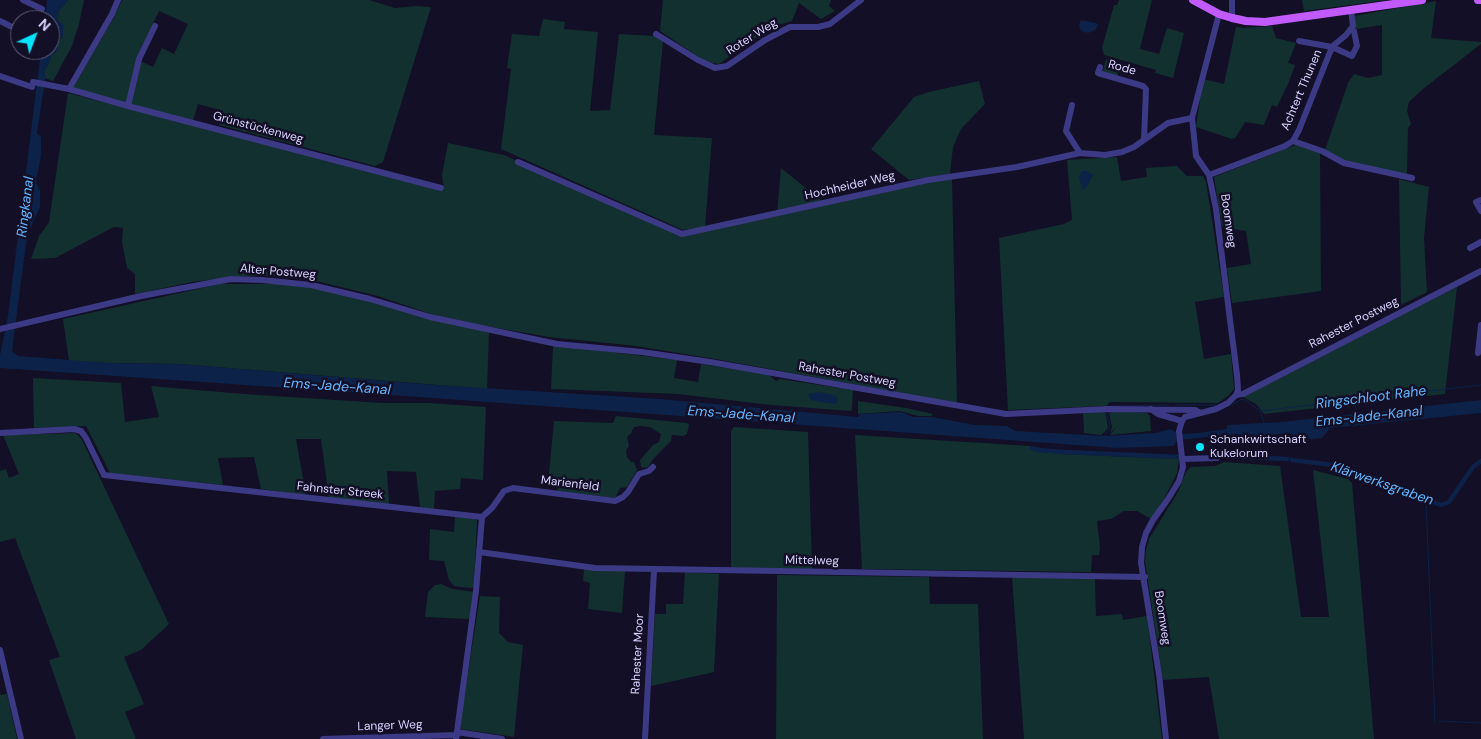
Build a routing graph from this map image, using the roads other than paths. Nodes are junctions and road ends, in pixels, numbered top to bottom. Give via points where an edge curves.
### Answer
1 (23, 0) edge
2 (118, 0) edge
3 (861, 0) edge
4 (1193, 0) edge
5 (1232, 0) edge
6 (1422, 0) edge
7 (42, 9) dead end
8 (1351, 10) junction
9 (1219, 14) junction
10 (1232, 18) junction
11 (0, 21) edge
12 (10, 26) dead end
13 (155, 26) dead end
14 (1351, 29) junction
15 (656, 34) dead end
16 (1299, 41) dead end
17 (1332, 47) junction
18 (0, 77) edge
19 (1096, 81) dead end
20 (69, 89) junction
21 (128, 106) junction
22 (1072, 106) dead end
23 (1192, 118) junction
24 (1144, 140) junction
25 (1292, 141) junction
26 (1080, 153) junction
27 (518, 162) dead end
28 (1209, 175) junction
29 (1412, 178) dead end
30 (441, 188) dead end
31 (1481, 200) edge
32 (1481, 211) edge
33 (1481, 242) edge
34 (1470, 248) dead end
35 (1481, 271) edge
36 (1481, 325) edge
37 (1, 329) edge
38 (494, 331) joint
39 (1478, 354) edge
40 (1236, 395) junction
41 (1150, 409) junction
42 (1199, 412) junction
43 (1182, 421) junction
44 (0, 432) edge
45 (1217, 458) dead end
46 (1183, 459) junction
47 (653, 466) dead end
48 (482, 517) junction
49 (480, 552) junction
50 (654, 570) junction
51 (1144, 577) junction
52 (0, 650) edge
53 (457, 735) edge
54 (21, 739) edge
55 (323, 739) edge
56 (502, 739) edge
57 (644, 739) edge
58 (1166, 739) edge

1 - 7 street
2 - 20 street
3 - 15 street, Roter Weg via 830,24 790,27 727,66 715,68
4 - 9 main road
5 - 10 street
6 - 8 main road
8 - 10 main road via 1265,22
8 - 14 street, Achtert Thunen
9 - 10 main road
9 - 23 street, Boomweg
11 - 12 street
13 - 21 street via 139,59
14 - 17 street, Achtert Thunen
14 - 17 street, Achtert Thunen via 1356,46 1352,56
16 - 17 street, Achtert Thunen
17 - 25 street, Achtert Thunen
18 - 20 street, Grünstückenweg
19 - 24 street, Rode via 1099,70 1146,89
20 - 21 street, Grünstückenweg
21 - 30 street, Grünstückenweg
22 - 26 street via 1066,130
23 - 24 street, Hochheider Weg via 1168,123
23 - 28 street, Boomweg via 1196,156
24 - 26 street, Hochheider Weg via 1122,152 1105,155
25 - 28 street, Achtert Thunen
25 - 29 street via 1344,163
26 - 27 street, Hochheider Weg via 1017,167 928,180 682,234
28 - 40 street, Boomweg via 1237,375
31 - 32 street via 1476,202
33 - 34 street
35 - 40 street, Rahester Postweg
36 - 39 street
37 - 38 street, Alter Postweg via 141,296 231,279 311,285
38 - 41 street, Rahester Postweg via 557,344 710,362 1006,414
40 - 42 street via 1216,409
41 - 42 street, Rahester Postweg
41 - 43 street
42 - 43 street
43 - 46 street, Boomweg via 1179,431
44 - 48 street, Fahnster Streek via 81,431 104,475
45 - 46 street
46 - 51 street, Boomweg via 1179,480 1146,533 1142,547
47 - 48 street, Marienfeld via 649,472 639,474 628,492 615,501 513,488 504,491
48 - 49 street
49 - 50 street, Mittelweg via 595,568
49 - 53 street
50 - 51 street, Mittelweg
50 - 57 street, Rahester Moor
51 - 58 street, Boomweg
52 - 54 street
53 - 55 street, Langer Weg
53 - 56 street

